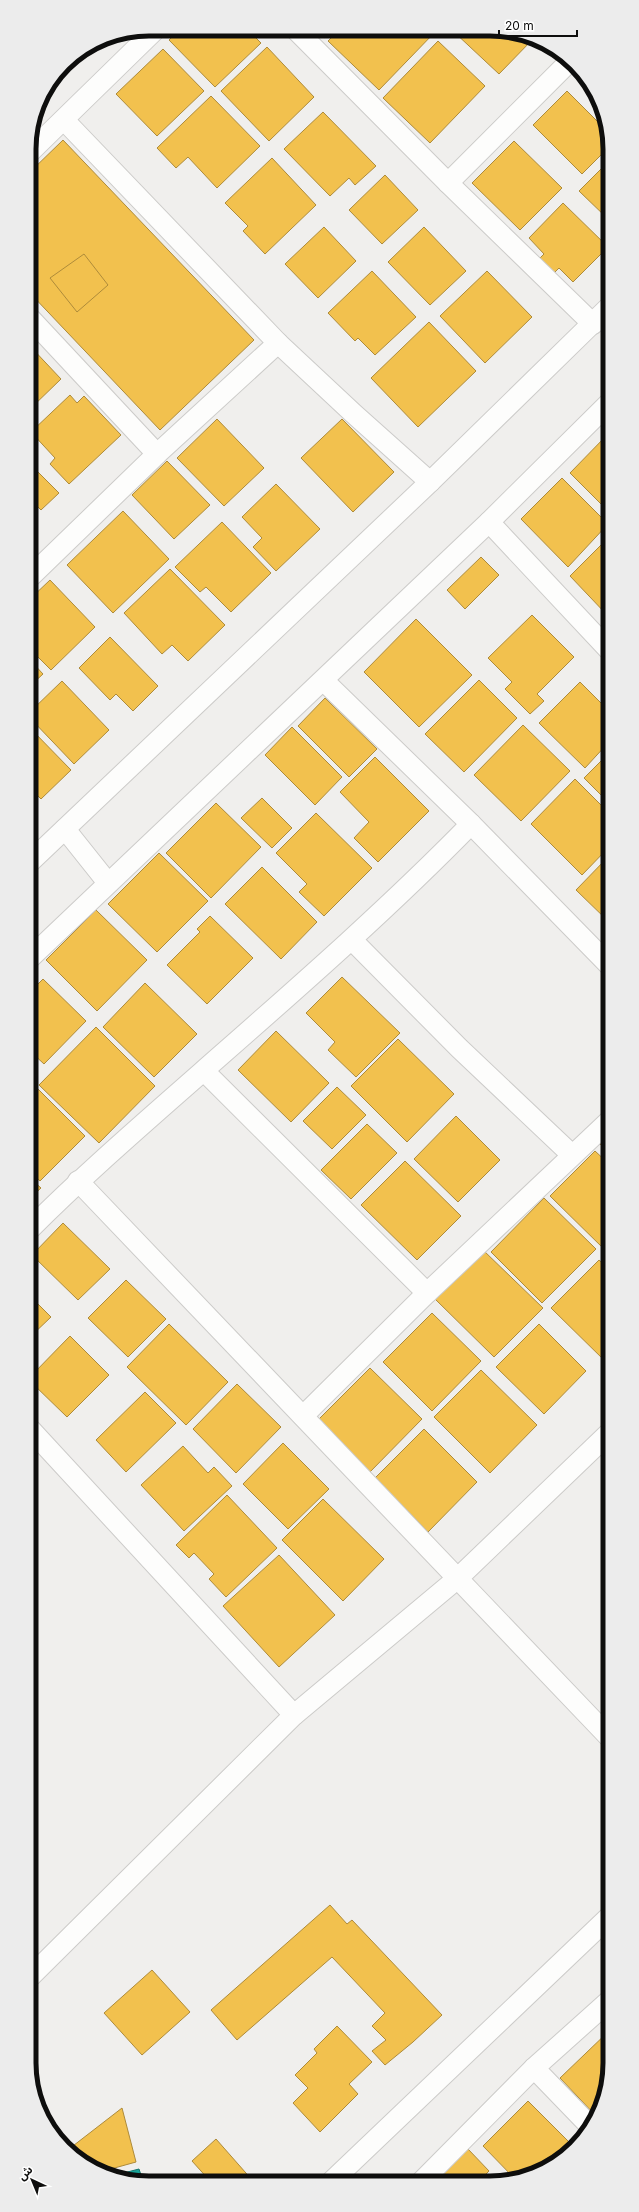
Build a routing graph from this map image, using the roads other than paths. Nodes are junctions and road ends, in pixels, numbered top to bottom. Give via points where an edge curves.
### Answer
1 (149, 36) edge
2 (302, 36) edge
3 (566, 65) edge
4 (64, 120) junction
5 (36, 146) edge
6 (448, 183) junction
7 (603, 313) edge
8 (36, 324) edge
9 (593, 324) junction
10 (278, 343) junction
11 (603, 409) edge
12 (157, 454) junction
13 (430, 482) junction
14 (489, 522) junction
15 (36, 571) edge
16 (603, 644) edge
17 (324, 681) junction
18 (472, 824) junction
19 (65, 829) junction
20 (36, 856) edge
21 (108, 883) junction
22 (352, 940) junction
23 (36, 952) edge
24 (603, 959) edge
25 (204, 1071) junction
26 (603, 1127) edge
27 (572, 1155) junction
28 (78, 1181) junction
29 (36, 1223) edge
30 (427, 1293) junction
31 (302, 1416) junction
32 (36, 1435) edge
33 (603, 1438) edge
34 (458, 1578) junction
35 (294, 1715) junction
36 (603, 1731) edge
37 (603, 1923) edge
38 (36, 1971) edge
39 (603, 2006) edge
40 (534, 2068) junction
41 (586, 2122) edge
42 (337, 2176) edge
43 (427, 2176) edge

1 - 4 street
2 - 6 street
3 - 6 street
4 - 5 street
4 - 10 street
6 - 9 street
7 - 9 street
8 - 12 street
9 - 13 street
10 - 12 street
10 - 13 street
11 - 14 street
12 - 15 street
13 - 19 street
14 - 16 street
14 - 17 street
17 - 18 street
17 - 21 street
18 - 22 street
18 - 24 street
19 - 20 street
19 - 21 street
21 - 23 street
22 - 25 street
22 - 27 street via 459,1048
25 - 28 street
25 - 30 street
26 - 27 street
27 - 30 street
28 - 29 street
28 - 31 street
30 - 31 street
31 - 34 street
32 - 35 street
33 - 34 street
34 - 35 street
34 - 36 street
35 - 38 street
37 - 42 street
39 - 40 street
40 - 41 street
40 - 43 street

